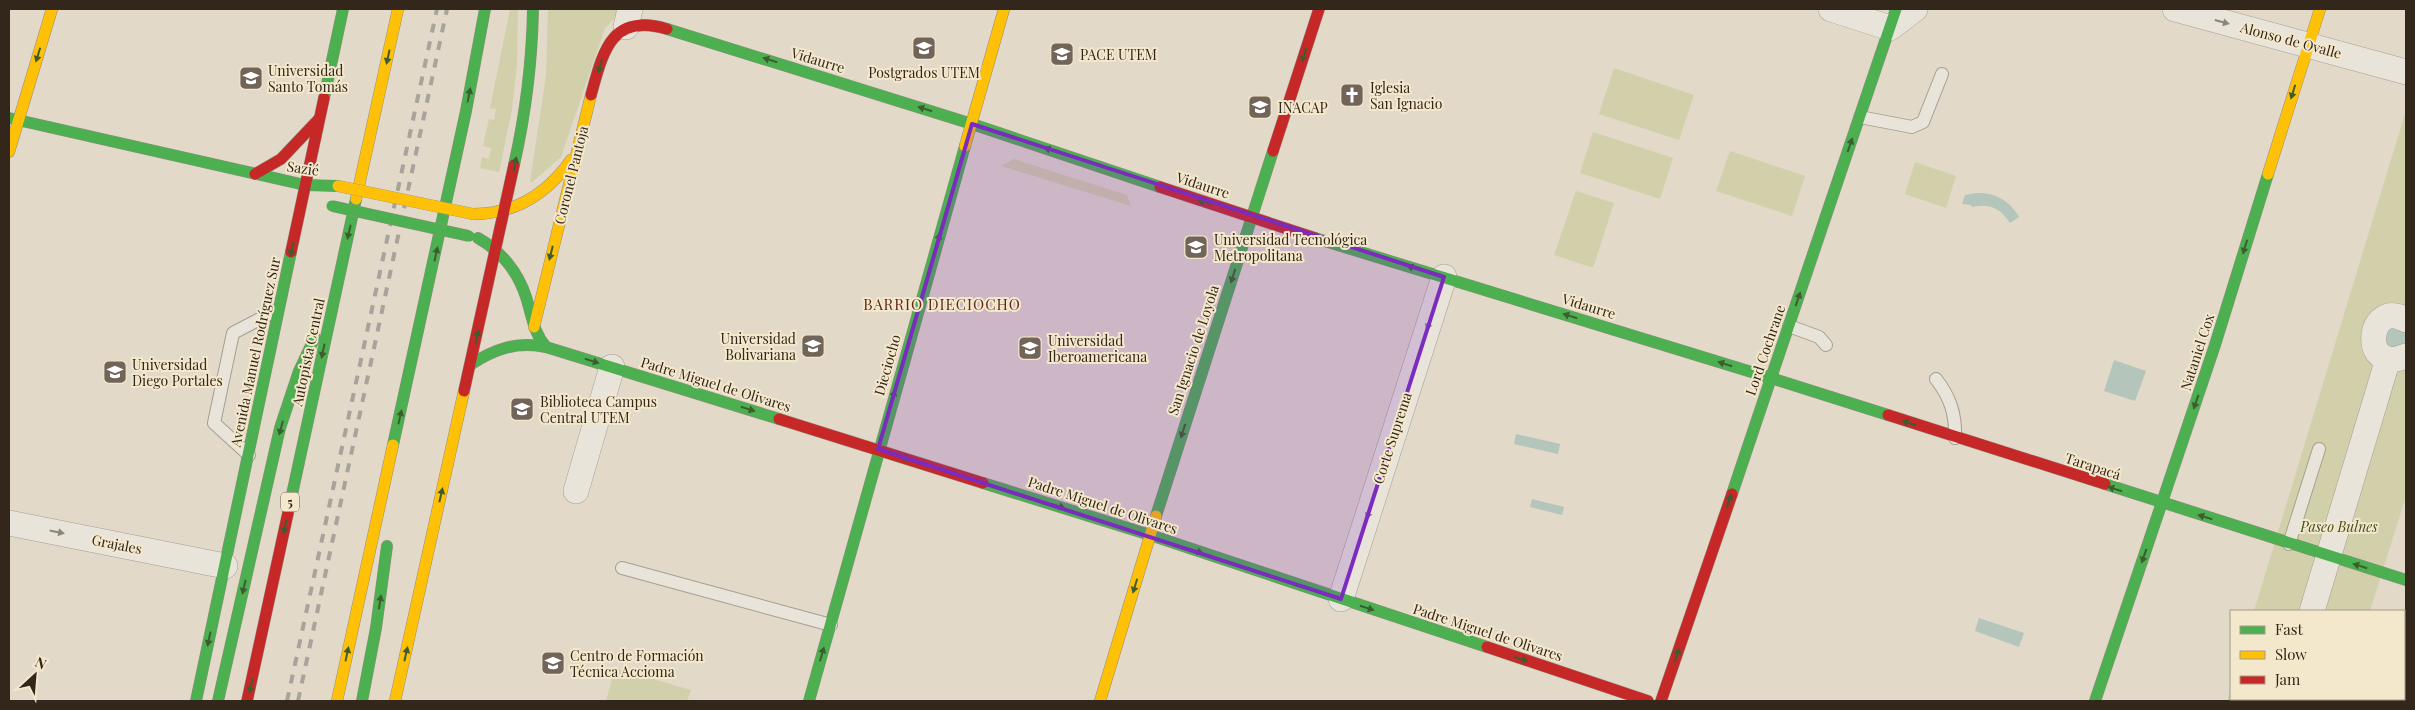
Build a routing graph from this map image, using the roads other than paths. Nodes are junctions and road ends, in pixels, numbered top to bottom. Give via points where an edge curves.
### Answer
1 (52, 9) edge
2 (344, 9) edge
3 (398, 9) edge
4 (485, 9) edge
5 (533, 9) edge
6 (1004, 9) edge
7 (1319, 9) edge
8 (1830, 9) edge
9 (1915, 9) edge
10 (2175, 9) edge
11 (2320, 9) edge
12 (628, 18) edge
13 (1893, 18) edge
14 (2308, 45) junction
15 (2406, 72) edge
16 (1942, 74) dead end
17 (1860, 117) junction
18 (320, 118) junction
19 (14, 119) edge
20 (972, 124) junction
21 (9, 152) edge
22 (575, 155) junction
23 (255, 174) junction
24 (305, 185) junction
25 (302, 201) junction
26 (505, 212) junction
27 (1251, 218) junction
28 (496, 250) junction
29 (1444, 277) junction
30 (334, 303) junction
31 (279, 309) junction
32 (2404, 311) edge
33 (534, 326) junction
34 (1789, 326) junction
35 (1826, 345) dead end
36 (546, 347) junction
37 (2397, 357) edge
38 (470, 365) junction
39 (612, 367) junction
40 (1771, 378) junction
41 (1936, 379) dead end
42 (1955, 438) junction
43 (2319, 448) dead end
44 (878, 449) junction
45 (249, 455) junction
46 (389, 465) junction
47 (576, 491) dead end
48 (2162, 504) junction
49 (9, 523) edge
50 (1150, 535) junction
51 (2289, 544) junction
52 (2328, 556) junction
53 (225, 566) junction
54 (622, 568) dead end
55 (2406, 580) edge
56 (1341, 599) junction
57 (2312, 610) edge
58 (831, 624) junction
59 (196, 701) edge
60 (218, 701) edge
61 (247, 701) edge
62 (337, 701) edge
63 (362, 701) edge
64 (395, 701) edge
65 (809, 701) edge
66 (1100, 701) edge
67 (1648, 701) edge
68 (1661, 701) edge
69 (2095, 701) edge

1 -> 19 main road
2 - 18 main road, Avenida Manuel Rodríguez Sur
3 -> 30 main road, Autopista Central / 5
46 -> 4 main road
26 -> 5 main road via 529,88
6 - 20 main road, Dieciocho
7 -> 27 main road, San Ignacio de Loyola
8 - 13 street
9 - 13 street
10 -> 14 street, Alonso de Ovalle
11 - 14 main road, Nataniel Cox
20 -> 12 main road, Vidaurre
12 -> 22 main road, Coronel Pantoja via 603,53
13 - 17 main road, Lord Cochrane
14 - 15 street, Alonso de Ovalle
14 -> 48 main road, Nataniel Cox
16 - 17 lane via 1923,122 1918,125 1912,127
34 -> 17 main road, Lord Cochrane
18 - 23 main road via 286,154 269,168
18 - 24 main road, Avenida Manuel Rodríguez Sur
19 - 21 main road
19 - 23 main road, Sazié
27 -> 20 main road, Vidaurre
44 -> 20 main road, Dieciocho
22 - 26 main road, Sazié via 548,188
22 -> 33 main road, Coronel Pantoja
23 - 24 main road, Sazié
24 - 25 main road, Avenida Manuel Rodríguez Sur
24 - 26 main road, Sazié, bridge via 338,186 472,214
25 - 28 main road, bridge via 470,236
25 -> 31 main road, Avenida Manuel Rodríguez Sur
26 - 28 main road
29 -> 27 main road, Vidaurre
27 -> 50 main road, San Ignacio de Loyola
28 - 33 main road via 524,291
38 -> 28 main road
40 -> 29 main road, Vidaurre
29 -> 56 street, Corte Suprema
30 -> 60 main road via 299,371 280,428
30 -> 61 main road, Autopista Central / 5
31 - 45 main road, Avenida Manuel Rodríguez Sur
31 - 45 lane via 233,333 214,423
32 - 37 street via 2383,319 2375,326 2372,336 2380,354
33 - 36 main road
34 - 35 lane via 1819,336
34 - 40 main road, Lord Cochrane
36 - 38 main road, Padre Miguel de Olivares via 525,343 512,345 483,356
36 -> 39 main road, Padre Miguel de Olivares
37 - 52 street
64 -> 38 main road
39 -> 44 main road, Padre Miguel de Olivares
39 - 47 street
42 -> 40 main road, Tarapacá
68 -> 40 main road, Lord Cochrane
41 - 42 lane via 1951,402
48 -> 42 main road, Tarapacá
43 - 51 lane
44 -> 50 main road, Padre Miguel de Olivares
44 - 58 main road, Dieciocho
45 - 53 main road, Avenida Manuel Rodríguez Sur
62 -> 46 main road
63 -> 46 main road via 381,598 388,526
51 -> 48 main road, Tarapacá
48 -> 69 main road, Nataniel Cox
49 -> 53 street, Grajales
50 -> 56 main road, Padre Miguel de Olivares
50 -> 66 main road, San Ignacio de Loyola
51 - 52 main road, Tarapacá
55 -> 52 main road, Tarapacá
52 - 57 street
53 -> 59 main road, Avenida Manuel Rodríguez Sur
54 - 58 lane
56 -> 67 main road, Padre Miguel de Olivares
65 -> 58 main road, Dieciocho

